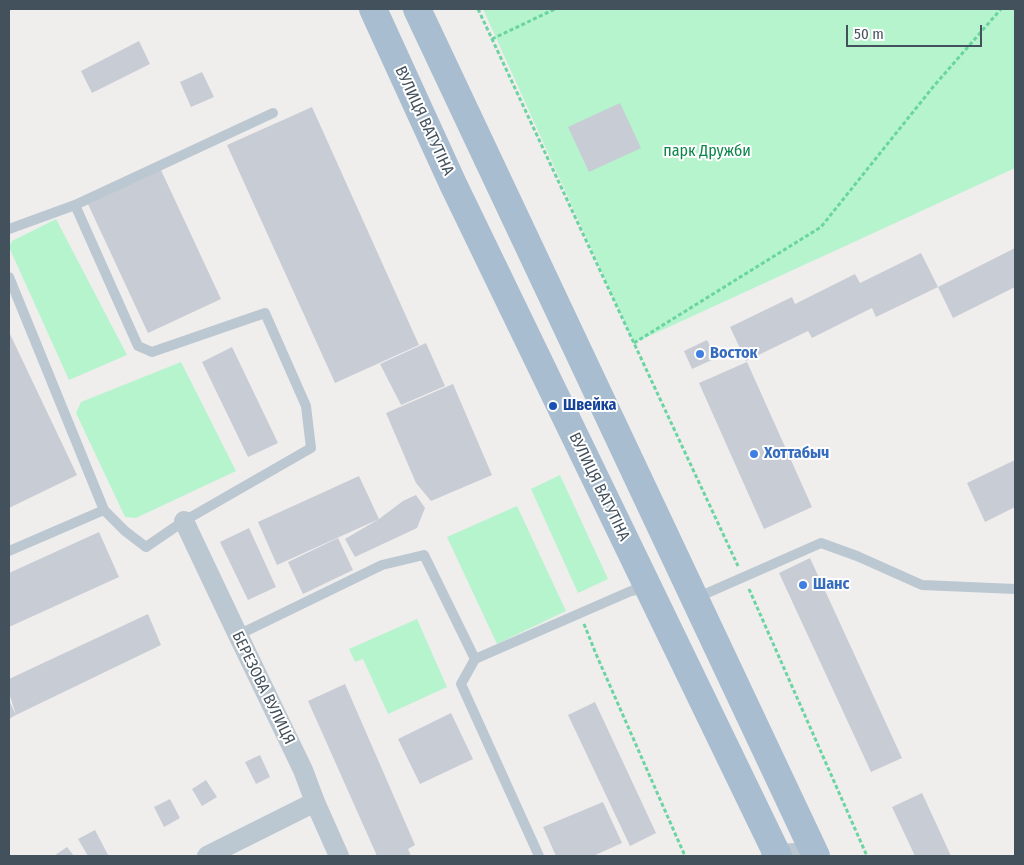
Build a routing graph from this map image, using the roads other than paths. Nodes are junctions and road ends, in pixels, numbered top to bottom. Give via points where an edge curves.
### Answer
1 (373, 9) edge
2 (417, 9) edge
3 (273, 113) dead end
4 (75, 205) junction
5 (9, 229) edge
6 (9, 277) edge
7 (104, 510) junction
8 (184, 521) junction
9 (9, 551) edge
10 (648, 588) junction
11 (1015, 589) edge
12 (695, 598) junction
13 (238, 635) junction
14 (475, 659) junction
15 (315, 802) junction
16 (814, 854) edge
17 (207, 856) edge
18 (339, 856) edge
19 (538, 856) edge
20 (775, 856) edge

1 - 10 main road, ВУЛИЦЯ ВАТУТІНА via 453,184
2 - 12 main road
3 - 4 lane
4 - 5 lane
4 - 8 lane via 138,346 152,352 265,313 306,406 311,448
6 - 7 lane
7 - 8 lane via 146,547
7 - 9 lane
8 - 13 street, БЕРЕЗОВА ВУЛИЦЯ
10 - 14 lane via 631,591
10 - 20 main road, ВУЛИЦЯ ВАТУТІНА
11 - 12 lane via 922,584 821,543
12 - 16 main road
13 - 14 lane via 382,566 424,555
13 - 15 street, БЕРЕЗОВА ВУЛИЦЯ via 303,770
14 - 19 lane via 461,684
15 - 17 street
15 - 18 street, БЕРЕЗОВА ВУЛИЦЯ
16 - 20 street

